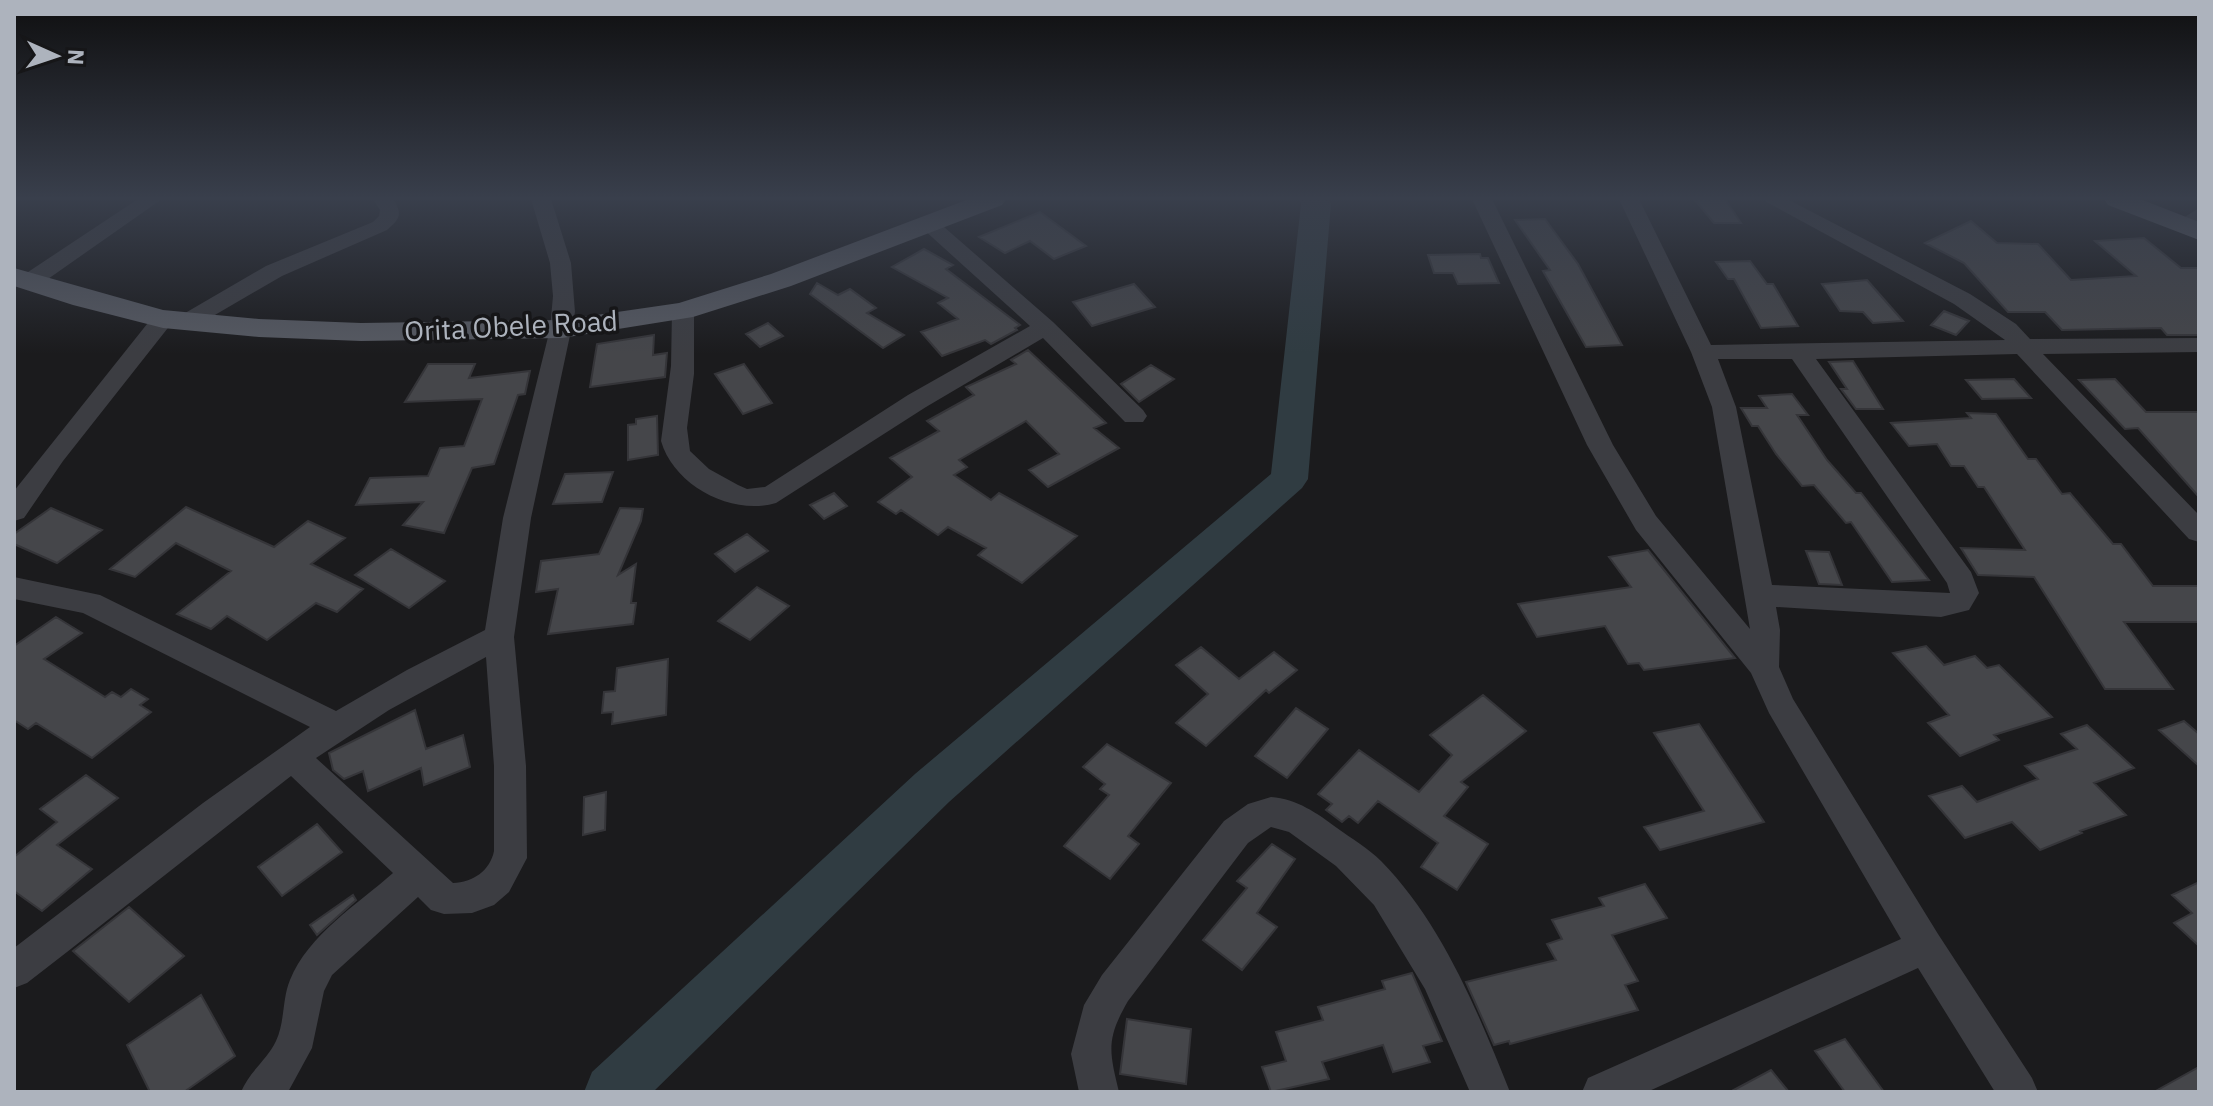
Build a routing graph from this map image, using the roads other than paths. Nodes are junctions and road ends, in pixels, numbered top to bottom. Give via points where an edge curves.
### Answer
1 (68, 251) edge
2 (322, 251) edge
3 (557, 251) edge
4 (859, 251) edge
5 (959, 251) edge
6 (1507, 251) edge
7 (1654, 251) edge
8 (1870, 251) edge
9 (22, 279) edge
10 (683, 311) junction
11 (176, 320) junction
12 (1045, 327) junction
13 (562, 329) junction
14 (2021, 345) junction
15 (2199, 345) edge
16 (1703, 352) junction
17 (1799, 352) junction
18 (1134, 416) dead end
19 (14, 511) edge
20 (2199, 532) edge
21 (14, 588) edge
22 (1758, 595) junction
23 (499, 637) junction
24 (1764, 667) junction
25 (338, 726) junction
26 (294, 758) junction
27 (418, 874) junction
28 (1925, 946) junction
29 (14, 970) edge
30 (261, 1092) edge
31 (1099, 1092) edge
32 (1490, 1092) edge
33 (1602, 1092) edge
34 (2018, 1092) edge

1 - 9 street
2 - 11 street
3 - 13 street via 564,284
4 - 10 main road, Orita Obele Road
5 - 12 street
6 - 24 street via 1600,445 1646,523
7 - 16 street
8 - 14 street via 1962,299 2008,329
9 - 11 main road, Orita Obele Road
10 - 12 street via 682,374 672,445 700,477 752,501 774,494 917,401
10 - 13 main road, Orita Obele Road
11 - 13 main road, Orita Obele Road via 361,332
11 - 19 street via 54,455
12 - 18 street
13 - 23 street via 517,518
14 - 15 street
14 - 17 street
14 - 20 street
16 - 17 street
16 - 22 street via 1724,407
17 - 22 street via 1961,580 1965,593 1959,602 1941,606
21 - 25 street via 90,603
22 - 24 street via 1765,630
23 - 25 street
23 - 27 street via 510,749 508,864 480,895 458,902 444,898
24 - 28 street via 1780,704
25 - 26 street
26 - 27 street
26 - 29 street
27 - 30 street via 308,976 296,1038 276,1077
28 - 33 street
28 - 34 street
31 - 32 street via 1090,1054 1097,1018 1115,988 1236,832 1253,815 1273,810 1301,820 1357,863 1400,909

